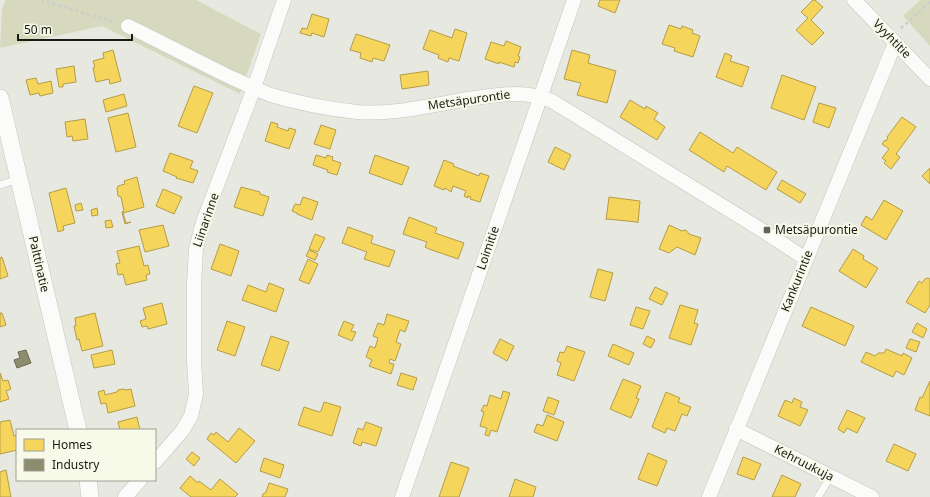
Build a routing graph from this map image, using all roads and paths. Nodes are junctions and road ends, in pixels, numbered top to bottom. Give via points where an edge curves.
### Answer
1 (41, 0) edge
2 (284, 0) edge
3 (574, 0) edge
4 (854, 0) edge
5 (930, 2) edge
6 (128, 26) joint
7 (901, 28) dead end
8 (895, 43) junction
9 (930, 79) edge
10 (254, 88) junction
11 (540, 96) junction
12 (0, 98) edge
13 (19, 179) junction
14 (0, 185) edge
15 (806, 259) junction
16 (78, 429) edge
17 (736, 429) junction
18 (156, 461) edge
19 (831, 476) junction
20 (88, 481) edge
21 (139, 481) edge
22 (90, 497) edge
23 (125, 497) edge
24 (402, 497) edge
25 (709, 497) edge
26 (818, 497) edge
27 (872, 497) edge

1 - 6 path
2 - 10 street, Liinarinne
3 - 11 street, Loimitie
4 - 8 street, Vyyhtitie
5 - 7 path
6 - 10 street, Metsäpurontie
8 - 9 street, Vyyhtitie
8 - 15 street, Kankurintie
10 - 11 street, Metsäpurontie via 270,95 357,112 390,112 517,93
10 - 18 street, Liinarinne via 203,222 196,249 196,394 191,416 182,431
11 - 15 street, Metsäpurontie via 552,101
11 - 24 street, Loimitie
12 - 13 street, Palttinatie
13 - 14 lane
13 - 16 street, Palttinatie
15 - 17 street, Kankurintie
17 - 19 street, Kehruukuja
17 - 25 street, Kankurintie
19 - 26 lane
19 - 27 street, Kehruukuja
20 - 22 street
21 - 23 street

